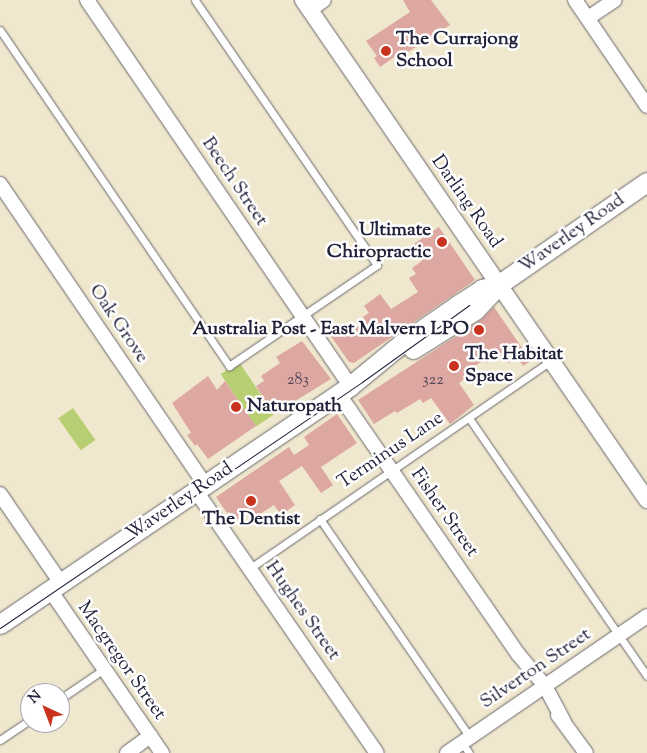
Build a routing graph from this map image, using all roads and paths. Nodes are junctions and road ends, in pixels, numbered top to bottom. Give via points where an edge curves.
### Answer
1 (86, 0) edge
2 (195, 0) edge
3 (324, 0) edge
4 (575, 0) edge
5 (615, 0) edge
6 (306, 5) edge
7 (588, 18) junction
8 (0, 30) edge
9 (647, 106) edge
10 (0, 184) edge
11 (645, 189) edge
12 (498, 285) junction
13 (302, 316) junction
14 (551, 361) junction
15 (349, 386) junction
16 (469, 418) junction
17 (392, 471) junction
18 (201, 487) junction
19 (0, 494) edge
20 (647, 500) edge
21 (320, 519) junction
22 (249, 569) junction
23 (55, 587) junction
24 (647, 616) edge
25 (0, 624) edge
26 (619, 636) junction
27 (104, 669) junction
28 (647, 676) edge
29 (541, 689) junction
30 (70, 692) edge
31 (20, 727) edge
32 (150, 736) junction
33 (0, 740) edge
34 (467, 744) edge
35 (127, 753) edge
36 (162, 753) edge
37 (377, 753) edge
38 (447, 753) edge
39 (586, 753) edge

1 - 13 street, Beech Street
2 - 13 lane via 377,265
3 - 6 street
4 - 7 street
5 - 7 street
6 - 12 street, Darling Road
7 - 9 street
8 - 13 lane via 228,366
10 - 18 street, Oak Grove
11 - 12 main road, Waverley Road
12 - 14 street, Darling Road
12 - 15 main road, Waverley Road via 482,289 456,306
13 - 15 street, Beech Street
14 - 16 lane, Terminus Lane
14 - 20 street, Darling Road
15 - 17 street, Fisher Street
15 - 18 main road, Waverley Road
16 - 17 lane, Terminus Lane
16 - 26 lane
17 - 21 lane, Terminus Lane
17 - 29 street, Fisher Street
18 - 22 street, Hughes Street
18 - 23 main road, Waverley Road
19 - 23 street, Macgregor Street
21 - 22 lane, Terminus Lane
21 - 34 lane
22 - 37 street, Hughes Street
23 - 25 main road, Waverley Road
23 - 27 street, Macgregor Street
24 - 26 street, Silverton Street
26 - 28 lane
26 - 29 street, Silverton Street
27 - 30 lane
27 - 32 street, Macgregor Street
29 - 34 street, Silverton Street
29 - 39 street, Fisher Street
31 - 33 lane
32 - 35 street
32 - 36 street, Macgregor Street
34 - 38 street, Silverton Street

